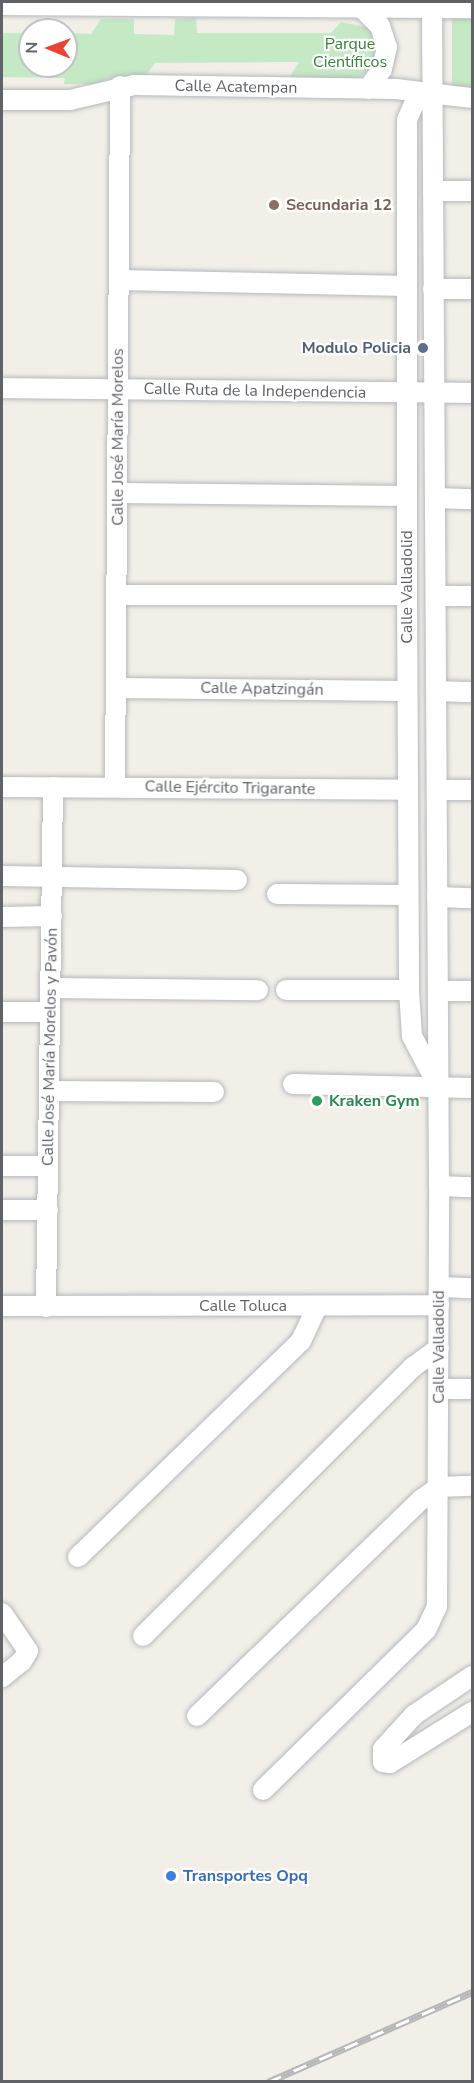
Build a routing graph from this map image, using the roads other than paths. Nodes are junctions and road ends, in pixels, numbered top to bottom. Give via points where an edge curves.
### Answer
1 (144, 4) edge
2 (432, 4) edge
3 (2, 5) edge
4 (361, 7) junction
5 (472, 8) edge
6 (120, 86) junction
7 (368, 89) junction
8 (432, 91) junction
9 (472, 98) edge
10 (2, 100) edge
11 (433, 191) junction
12 (472, 192) edge
13 (119, 280) junction
14 (406, 286) junction
15 (433, 289) junction
16 (472, 289) edge
17 (2, 388) edge
18 (118, 389) junction
19 (406, 392) junction
20 (434, 393) junction
21 (472, 393) edge
22 (117, 493) junction
23 (407, 496) junction
24 (435, 498) junction
25 (472, 499) edge
26 (117, 595) junction
27 (407, 595) junction
28 (436, 596) junction
29 (472, 596) edge
30 (116, 688) junction
31 (407, 691) junction
32 (437, 691) junction
33 (472, 692) edge
34 (2, 787) edge
35 (53, 787) junction
36 (116, 787) junction
37 (408, 790) junction
38 (437, 790) junction
39 (472, 790) edge
40 (2, 876) edge
41 (52, 877) junction
42 (237, 880) dead end
43 (277, 894) dead end
44 (408, 895) junction
45 (437, 897) junction
46 (472, 898) edge
47 (2, 916) edge
48 (52, 916) junction
49 (51, 988) junction
50 (258, 990) dead end
51 (286, 990) dead end
52 (409, 990) junction
53 (438, 991) junction
54 (472, 991) edge
55 (2, 1012) edge
56 (50, 1012) junction
57 (293, 1084) dead end
58 (439, 1087) junction
59 (472, 1088) edge
60 (49, 1091) junction
61 (214, 1092) dead end
62 (2, 1166) edge
63 (48, 1166) junction
64 (439, 1186) junction
65 (472, 1187) edge
66 (2, 1210) edge
67 (48, 1210) junction
68 (472, 1288) edge
69 (439, 1296) junction
70 (2, 1306) edge
71 (317, 1306) junction
72 (46, 1307) junction
73 (439, 1348) junction
74 (439, 1389) junction
75 (472, 1389) edge
76 (472, 1486) edge
77 (439, 1487) junction
78 (78, 1557) dead end
79 (2, 1613) edge
80 (143, 1636) dead end
81 (472, 1676) edge
82 (2, 1677) edge
83 (472, 1712) edge
84 (197, 1716) dead end
85 (263, 1790) dead end

1 - 3 street
1 - 4 street
2 - 4 street
2 - 5 street
2 - 8 street, Calle Valladolid
4 - 7 street via 380,26 387,47 382,69
6 - 7 street, Calle Acatempan
6 - 10 street, Calle Acatempan via 70,100
6 - 13 street, Calle José María Morelos
7 - 8 street, Calle Acatempan
8 - 9 street, Calle Acatempan
8 - 11 street, Calle Valladolid
8 - 14 street, Calle Valladolid via 414,104 407,120
11 - 12 street
11 - 15 street, Calle Valladolid
13 - 14 street
13 - 18 street, Calle José María Morelos
14 - 19 street, Calle Valladolid
15 - 16 street
15 - 20 street, Calle Valladolid
17 - 18 street, Calle Ruta de la Independencia
18 - 19 street, Calle Ruta de la Independencia
18 - 22 street, Calle José María Morelos
19 - 20 street, Calle Ruta de la Independencia
19 - 23 street, Calle Valladolid
20 - 21 street, Calle Ruta de la Independencia
20 - 24 street, Calle Valladolid
22 - 23 street
22 - 26 street, Calle José María Morelos
23 - 27 street, Calle Valladolid
24 - 25 street
24 - 28 street, Calle Valladolid
26 - 27 street
26 - 30 street, Calle José María Morelos
27 - 31 street, Calle Valladolid
28 - 29 street
28 - 32 street, Calle Valladolid
30 - 31 street, Calle Apatzingán
30 - 36 street, Calle José María Morelos
31 - 37 street, Calle Valladolid
32 - 33 street
32 - 38 street, Calle Valladolid
34 - 35 street, Calle Ejército Trigarante
35 - 36 street, Calle Ejército Trigarante
35 - 41 street, Calle José María Morelos y Pavón
36 - 37 street, Calle Ejército Trigarante
37 - 44 street, Calle Valladolid
38 - 39 street
38 - 45 street, Calle Valladolid
40 - 41 street
41 - 42 street
41 - 48 street, Calle José María Morelos y Pavón
43 - 44 street
44 - 52 street, Calle Valladolid
45 - 46 street
45 - 53 street, Calle Valladolid
47 - 48 street
48 - 49 street, Calle José María Morelos y Pavón
49 - 50 street
49 - 56 street, Calle José María Morelos y Pavón
51 - 52 street
52 - 58 street, Calle Valladolid via 412,1036
53 - 54 street
53 - 58 street, Calle Valladolid
55 - 56 street
56 - 60 street, Calle José María Morelos y Pavón
57 - 58 street
58 - 59 street
58 - 64 street, Calle Valladolid
60 - 61 street
60 - 63 street, Calle José María Morelos y Pavón
62 - 63 street
63 - 67 street, Calle José María Morelos y Pavón
64 - 65 street
64 - 69 street, Calle Valladolid
66 - 67 street
67 - 72 street, Calle José María Morelos y Pavón
68 - 69 street, Calle Toluca
69 - 71 street, Calle Toluca
69 - 73 street, Calle Valladolid
70 - 72 street, Calle Toluca
71 - 72 street, Calle Toluca
71 - 78 street via 301,1341
73 - 74 street, Calle Valladolid
73 - 80 street via 420,1360
74 - 75 street
74 - 77 street, Calle Valladolid
76 - 77 street
77 - 84 street
77 - 85 street, Calle Valladolid via 437,1606 426,1630
79 - 82 street via 28,1651
81 - 83 street via 414,1715 383,1749 383,1762 390,1763

